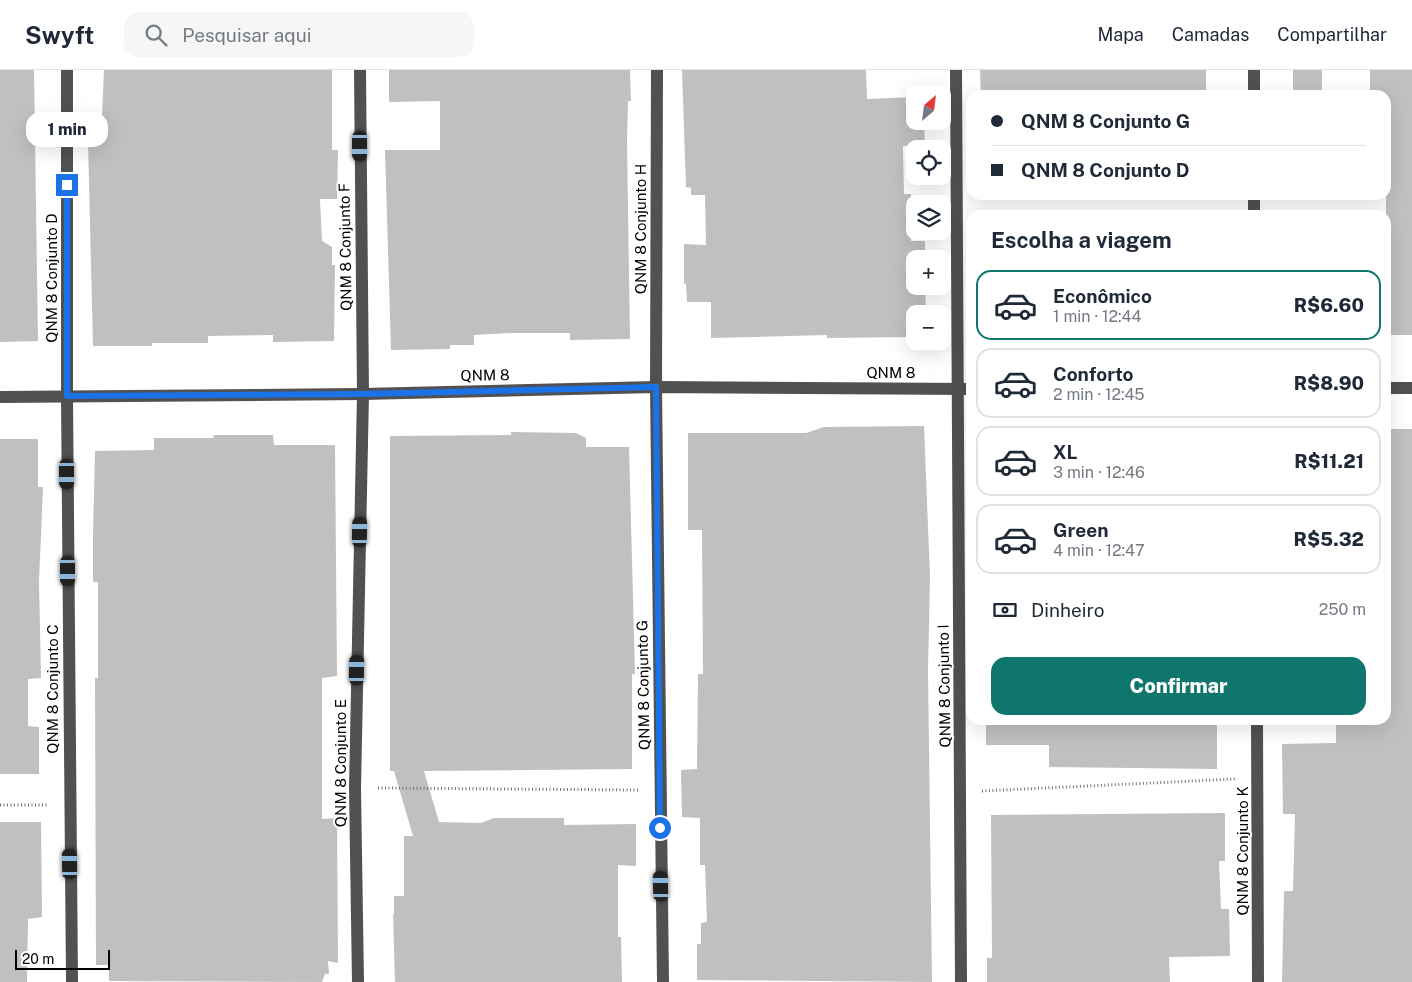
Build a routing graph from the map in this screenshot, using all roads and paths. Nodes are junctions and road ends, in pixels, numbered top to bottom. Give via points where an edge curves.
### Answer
1 (67, 70) edge
2 (360, 70) edge
3 (657, 70) edge
4 (956, 70) edge
5 (1254, 70) edge
6 (1254, 90) edge
7 (656, 387) junction
8 (1391, 388) edge
9 (1412, 388) edge
10 (957, 389) junction
11 (966, 389) edge
12 (363, 394) junction
13 (67, 396) junction
14 (0, 397) edge
15 (1257, 725) edge
16 (1258, 778) junction
17 (355, 788) junction
18 (660, 790) junction
19 (961, 792) junction
20 (69, 804) junction
21 (0, 805) edge
22 (72, 982) edge
23 (358, 982) edge
24 (663, 982) edge
25 (961, 982) edge
26 (1258, 982) edge

1 - 13 street, QNM 8 Conjunto D
2 - 12 street, QNM 8 Conjunto F
3 - 7 street, QNM 8 Conjunto H
4 - 10 street, QNM 8 Conjunto I
5 - 6 street
7 - 10 street, QNM 8
7 - 12 street, QNM 8
7 - 18 street, QNM 8 Conjunto G
8 - 9 street
10 - 11 street, QNM 8
10 - 19 street, QNM 8 Conjunto I
12 - 13 street, QNM 8
12 - 17 street, QNM 8 Conjunto E
13 - 14 street, QNM 8
13 - 20 street, QNM 8 Conjunto C
15 - 16 street, QNM 8 Conjunto K
16 - 19 path
16 - 26 street, QNM 8 Conjunto K
17 - 18 path
17 - 23 street, QNM 8 Conjunto E
18 - 24 street, QNM 8 Conjunto G
19 - 25 street, QNM 8 Conjunto I
20 - 21 path
20 - 22 street, QNM 8 Conjunto C

